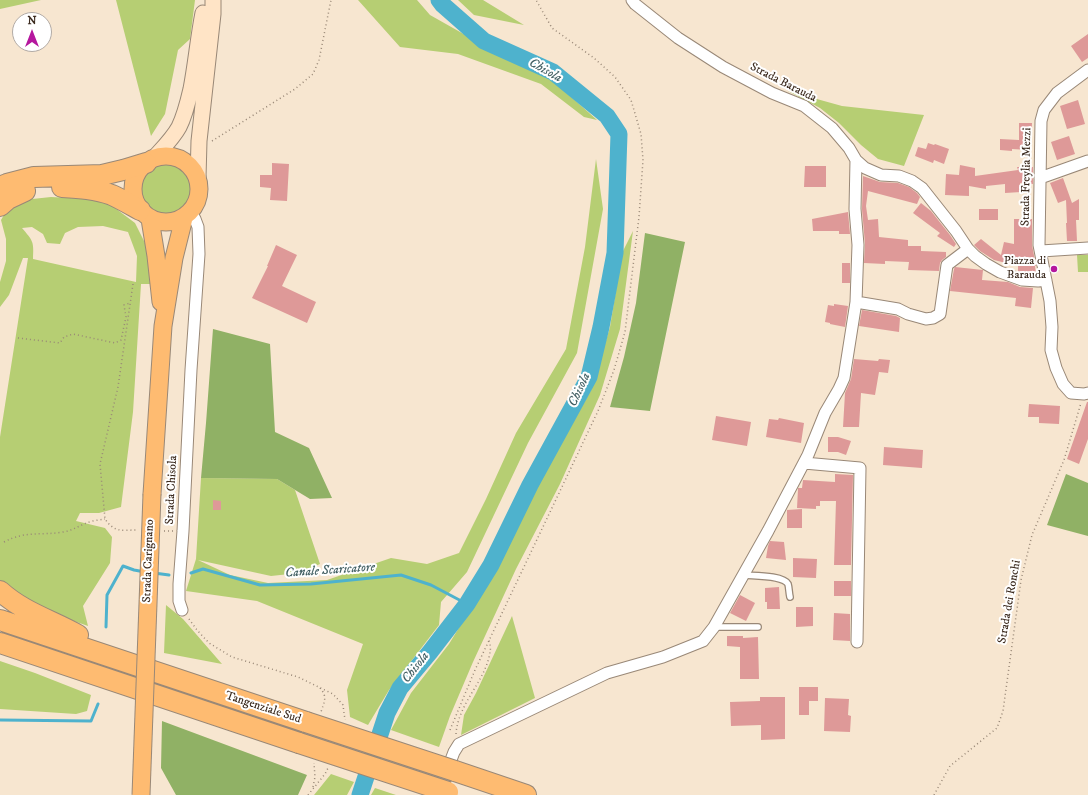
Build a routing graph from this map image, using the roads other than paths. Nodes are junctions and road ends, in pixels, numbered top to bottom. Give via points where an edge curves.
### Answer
1 (206, 0) edge
2 (213, 0) edge
3 (632, 0) edge
4 (1088, 70) edge
5 (150, 160) junction
6 (856, 160) junction
7 (1088, 161) edge
8 (198, 178) junction
9 (1040, 178) junction
10 (7, 190) edge
11 (0, 206) edge
12 (145, 214) junction
13 (187, 215) junction
14 (1088, 248) edge
15 (968, 249) junction
16 (1040, 251) junction
17 (1046, 280) junction
18 (856, 302) junction
19 (163, 326) junction
20 (1086, 393) edge
21 (804, 463) junction
22 (743, 575) junction
23 (0, 591) edge
24 (790, 597) dead end
25 (182, 610) road end
26 (0, 620) edge
27 (714, 627) junction
28 (758, 628) dead end
29 (857, 642) dead end
30 (0, 643) edge
31 (130, 664) junction
32 (447, 794) edge
33 (141, 795) edge
34 (526, 795) edge

1 - 5 main road via 194,75 183,119 172,138
2 - 8 main road via 199,141
3 - 6 street, Strada Barauda via 678,38 723,67 772,93 804,106 832,128
4 - 9 street, Strada Freylia Mezzi via 1057,93 1044,110 1040,121
5 - 8 main road via 174,156 190,166
5 - 10 highway via 102,175 34,177
5 - 12 main road via 138,170 133,190 134,201
6 - 15 street, Strada Barauda via 865,168 881,175 899,176 922,188
6 - 18 street
7 - 9 street
8 - 13 main road via 200,194
9 - 16 street, Strada Freylia Mezzi
10 - 11 highway via 8,199
10 - 12 highway via 49,187 91,190 113,196
12 - 13 main road via 158,222 167,223
12 - 19 main road via 156,256
13 - 19 main road via 174,258
13 - 25 street, Strada Chisola via 195,219 198,227 199,254 179,584
14 - 16 street
15 - 17 street, Strada Barauda via 986,264 1011,276 1022,280
15 - 18 street via 947,265 940,314 933,318 926,319 898,309
16 - 17 street, Strada Freylia Mezzi
17 - 20 street, Strada Freylia Mezzi via 1052,327 1051,350 1056,368 1063,384 1071,393
18 - 21 street via 844,378 825,413
19 - 33 main road, Strada Carignano, bridge via 152,494
21 - 22 street
21 - 29 street via 860,468
22 - 24 lane via 783,580 788,584
22 - 27 street
23 - 31 highway via 25,610
26 - 31 highway, Tangenziale Sud
27 - 28 lane
27 - 32 street via 703,641 663,657 607,673 458,744 454,752
30 - 32 highway, Tangenziale Sud, bridge
31 - 34 highway, Tangenziale Sud, bridge via 313,717

